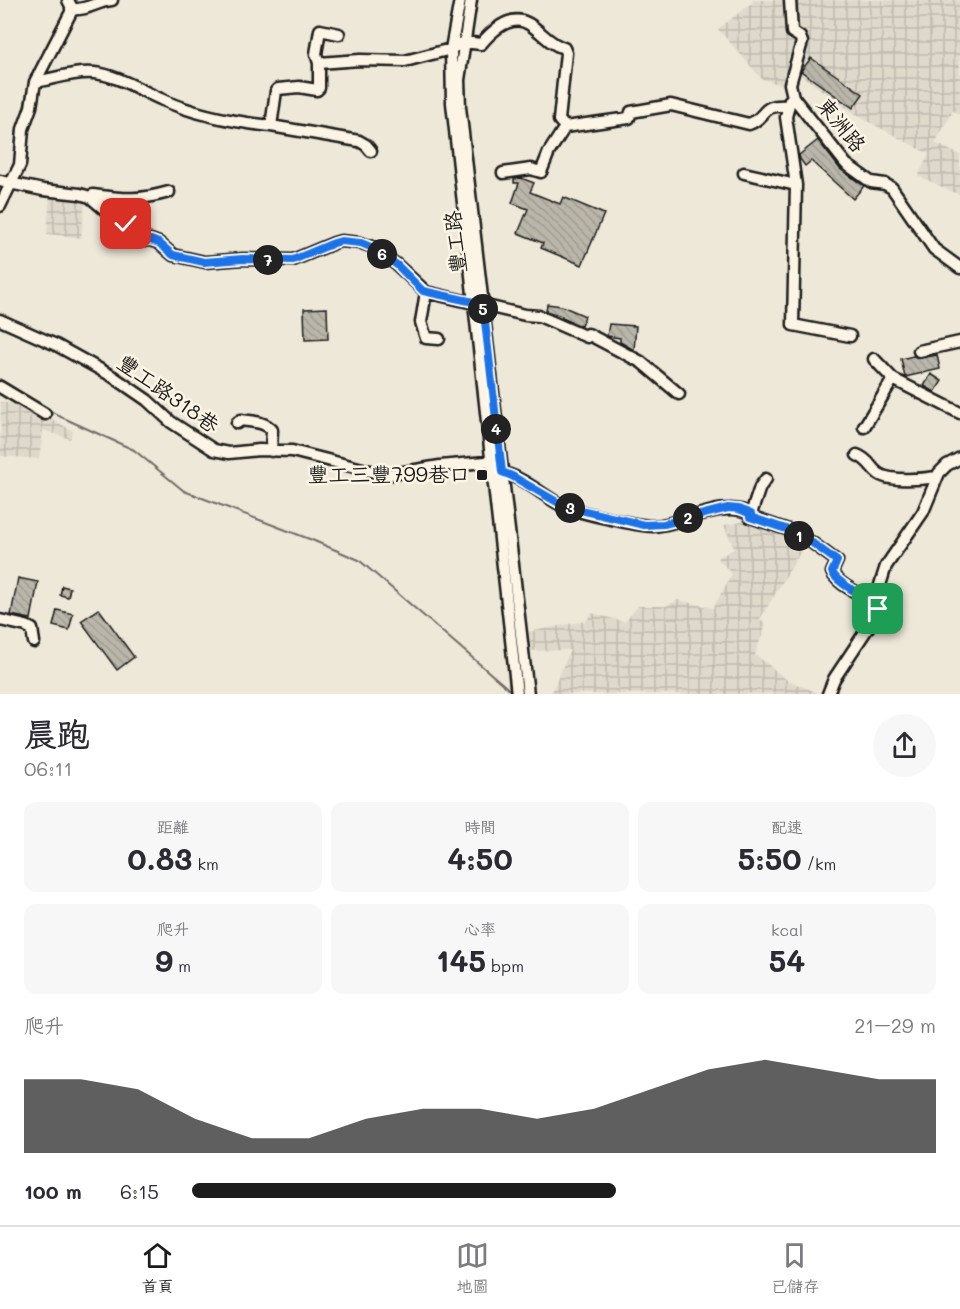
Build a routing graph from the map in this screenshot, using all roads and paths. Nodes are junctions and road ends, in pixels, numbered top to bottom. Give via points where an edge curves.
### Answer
1 (112, 0) edge
2 (460, 0) edge
3 (471, 0) edge
4 (790, 0) edge
5 (70, 4) edge
6 (339, 34) dead end
7 (463, 42) junction
8 (451, 49) junction
9 (319, 63) junction
10 (35, 82) junction
11 (791, 94) junction
12 (788, 106) junction
13 (271, 126) junction
14 (565, 127) junction
15 (371, 152) dead end
16 (503, 173) dead end
17 (744, 173) dead end
18 (5, 182) edge
19 (796, 186) junction
20 (169, 192) dead end
21 (90, 197) junction
22 (0, 206) edge
23 (960, 268) edge
24 (426, 292) junction
25 (478, 304) junction
26 (0, 320) edge
27 (850, 336) dead end
28 (439, 339) dead end
29 (960, 342) edge
30 (919, 351) dead end
31 (874, 359) dead end
32 (893, 379) junction
33 (0, 387) edge
34 (679, 394) dead end
35 (960, 413) edge
36 (45, 414) dead end
37 (237, 423) dead end
38 (864, 427) dead end
39 (271, 451) junction
40 (857, 455) dead end
41 (960, 458) edge
42 (496, 467) junction
43 (937, 477) junction
44 (766, 479) dead end
45 (751, 514) junction
46 (879, 603) junction
47 (0, 620) edge
48 (34, 642) dead end
49 (522, 690) edge
50 (828, 694) edge

1 - 5 street via 83,9
2 - 8 street, 豐工路
3 - 7 street, 豐工路
4 - 11 street, 東洲路 via 792,32 802,42 790,84
5 - 10 street
6 - 9 street via 320,30 316,54
7 - 8 street
7 - 14 street via 482,44 500,25 525,22 564,48 559,120
7 - 25 street, 豐工路 via 460,107
8 - 9 street via 405,61
8 - 25 street, 豐工路 via 452,103
9 - 13 street via 317,90 299,87 276,91
10 - 13 street via 79,74 112,76 204,115
10 - 18 street via 22,129 21,161
11 - 12 street
11 - 23 street, 東洲路 via 846,164 871,182 892,188 934,249
12 - 14 street via 767,108 750,124 671,105 631,112 629,118
12 - 19 street via 786,117
13 - 15 street via 359,141
14 - 16 street via 541,172 531,169
17 - 19 street
18 - 21 street
18 - 22 street
19 - 27 street via 793,325
20 - 21 street via 129,200
21 - 24 street via 124,222 132,239 159,243 173,255 204,262 290,260 334,243 356,242 389,259
24 - 25 street
24 - 28 street via 421,322 426,338
25 - 34 street via 538,316 587,337 588,334 641,362
25 - 42 street, 豐工路
26 - 39 street, 豐工路318巷 via 112,376 207,447 229,453
29 - 30 street
31 - 32 street
32 - 35 street
32 - 38 street
33 - 36 street
37 - 39 street via 241,420 269,427
39 - 42 street, 豐工路318巷 via 306,453 386,475 440,466
40 - 43 street via 885,476 916,480
41 - 43 street
42 - 45 street via 564,506 644,525 728,508
42 - 49 street, 豐工路 via 512,634
43 - 46 street via 923,512 886,566
44 - 45 street
45 - 46 street via 750,517 783,527 811,542 837,561 834,577
46 - 50 street via 877,614
47 - 48 street via 32,629

